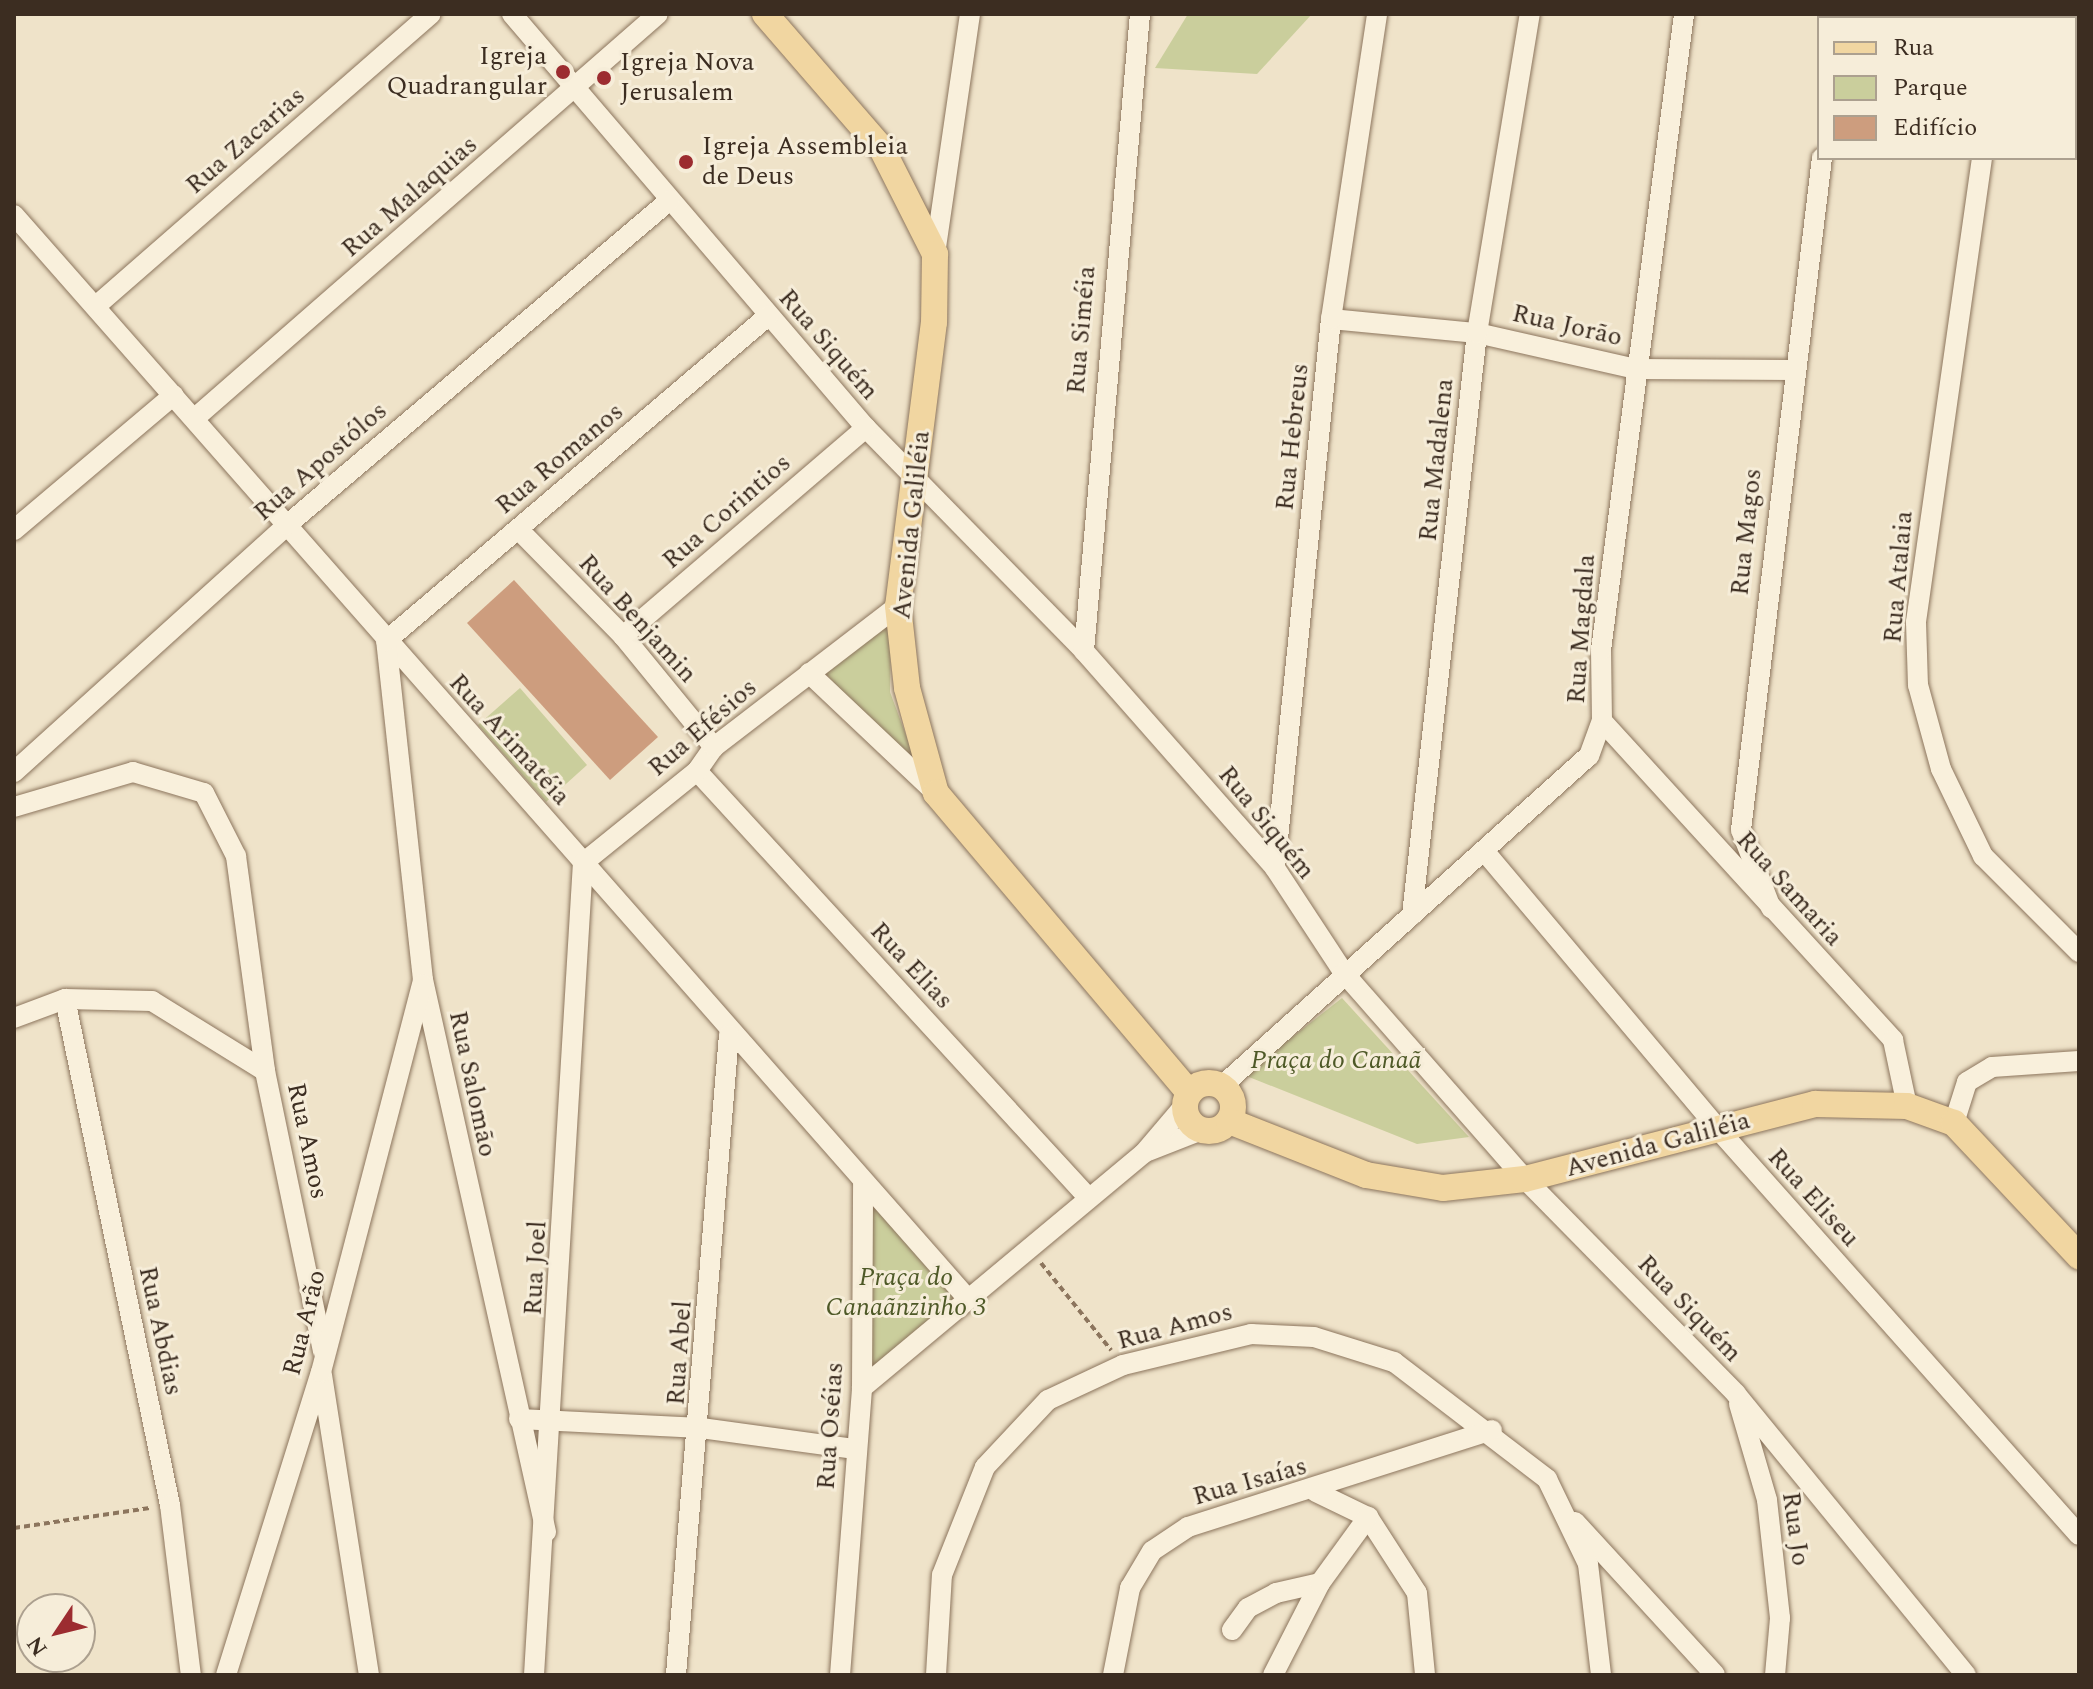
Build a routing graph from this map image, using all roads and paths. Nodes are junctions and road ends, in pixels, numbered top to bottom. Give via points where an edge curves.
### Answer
1 (431, 14) edge
2 (512, 14) edge
3 (658, 14) edge
4 (765, 14) edge
5 (970, 14) edge
6 (1140, 14) edge
7 (1377, 14) edge
8 (1530, 14) edge
9 (1684, 14) edge
10 (577, 88) junction
11 (1822, 160) edge
12 (1982, 160) edge
13 (670, 200) junction
14 (14, 215) edge
15 (935, 254) junction
16 (96, 306) junction
17 (768, 316) junction
18 (1331, 319) junction
19 (1477, 333) junction
20 (1636, 369) junction
21 (1792, 370) junction
22 (174, 395) junction
23 (195, 418) junction
24 (866, 428) junction
25 (915, 481) junction
26 (287, 525) junction
27 (518, 529) junction
28 (14, 530) edge
29 (898, 606) junction
30 (623, 636) junction
31 (386, 641) junction
32 (1084, 651) junction
33 (809, 673) junction
34 (1602, 721) junction
35 (714, 747) junction
36 (697, 771) junction
37 (14, 772) edge
38 (936, 793) junction
39 (14, 807) edge
40 (1485, 852) junction
41 (583, 863) junction
42 (1275, 868) junction
43 (1771, 908) junction
44 (1412, 915) junction
45 (2079, 952) edge
46 (1344, 973) junction
47 (423, 980) junction
48 (65, 999) junction
49 (14, 1018) edge
50 (729, 1035) junction
51 (2079, 1061) edge
52 (265, 1071) junction
53 (1222, 1086) junction
54 (1187, 1099) junction
55 (1907, 1106) junction
56 (1229, 1121) junction
57 (1954, 1123) junction
58 (1718, 1129) junction
59 (1202, 1130) junction
60 (1144, 1153) junction
61 (1525, 1179) junction
62 (863, 1181) junction
63 (1086, 1195) junction
64 (2055, 1223) junction
65 (2079, 1239) edge
66 (1026, 1246) junction
67 (2079, 1256) edge
68 (967, 1298) junction
69 (322, 1361) junction
70 (1123, 1365) junction
71 (862, 1388) junction
72 (1736, 1394) junction
73 (554, 1418) junction
74 (519, 1419) junction
75 (701, 1428) junction
76 (1492, 1430) junction
77 (854, 1449) junction
78 (1315, 1492) junction
79 (170, 1505) junction
80 (1566, 1513) junction
81 (1368, 1517) junction
82 (14, 1528) edge
83 (546, 1532) junction
84 (2079, 1535) edge
85 (1320, 1583) junction
86 (1232, 1630) dead end
87 (191, 1675) edge
88 (226, 1675) edge
89 (369, 1675) edge
90 (534, 1675) edge
91 (676, 1675) edge
92 (840, 1675) edge
93 (936, 1675) edge
94 (1113, 1675) edge
95 (1273, 1675) edge
96 (1425, 1675) edge
97 (1601, 1675) edge
98 (1715, 1675) edge
99 (1775, 1675) edge
100 (1965, 1675) edge

1 - 16 street, Rua Zacarias
2 - 10 street, Rua Siquém
3 - 10 street, Rua Malaquias
4 - 15 main road via 882,149
5 - 15 street
6 - 32 street, Rua Siméia
7 - 18 street, Rua Hebreus
8 - 19 street, Rua Madalena
9 - 20 street, Rua Magdala
10 - 13 street, Rua Siquém
10 - 23 street, Rua Malaquias
11 - 21 street, Rua Magos
12 - 45 street, Rua Atalaia via 1916,622 1918,685 1941,769 1983,856
13 - 17 street, Rua Siquém
13 - 26 street, Rua Apostólos
14 - 16 street, Rua Arimatéia
15 - 25 main road, Avenida Galiléia
16 - 22 street, Rua Arimatéia
17 - 24 street, Rua Siquém
17 - 27 street, Rua Romanos
18 - 19 street, Rua Jorão
18 - 42 street, Rua Hebreus
19 - 20 street, Rua Jorão
19 - 44 street, Rua Madalena
20 - 21 street, Rua Jorão
20 - 34 street, Rua Magdala via 1601,650
21 - 43 street, Rua Magos via 1741,830
22 - 23 street, Rua Arimatéia
22 - 28 street
23 - 26 street, Rua Arimatéia
24 - 25 street, Rua Siquém
24 - 30 street, Rua Corintios
25 - 29 main road, Avenida Galiléia
25 - 32 street, Rua Siquém
26 - 31 street, Rua Arimatéia
26 - 37 street, Rua Apostólos
27 - 30 street, Rua Benjamin
27 - 31 street, Rua Romanos
29 - 33 street, Rua Efésios
29 - 38 main road, Avenida Galiléia via 907,688
30 - 35 street, Rua Benjamin
31 - 41 street, Rua Arimatéia
31 - 47 street, Rua Salomão
32 - 42 street, Rua Siquém
33 - 35 street, Rua Efésios
33 - 38 street
34 - 40 street, Rua Magdala via 1589,756
34 - 43 street, Rua Samaria
35 - 36 street, Rua Efésios
36 - 41 street, Rua Efésios
36 - 63 street, Rua Elias
38 - 54 main road, Avenida Galiléia
39 - 52 street via 133,772 204,793 236,856
40 - 44 street, Rua Magdala
40 - 58 street, Rua Eliseu
41 - 50 street, Rua Arimatéia
41 - 73 street, Rua Joel
42 - 46 street, Rua Siquém
43 - 55 street, Rua Samaria via 1893,1040
44 - 46 street, Rua Magdala
46 - 53 street, Rua Magdala
46 - 61 street, Rua Siquém
47 - 69 street, Rua Arão
47 - 74 street, Rua Salomão
48 - 49 street, Rua Amos
48 - 52 street, Rua Amos via 152,1001
48 - 79 street, Rua Abdias
50 - 62 street, Rua Arimatéia
50 - 75 street, Rua Abel
51 - 57 street via 1992,1067 1967,1082
52 - 69 street, Rua Amos
53 - 54 main road via 1205,1082
53 - 56 main road via 1233,1102
54 - 59 main road
54 - 60 street
55 - 57 main road, Avenida Galiléia
55 - 58 main road, Avenida Galiléia via 1815,1104
56 - 59 main road
56 - 61 main road, Avenida Galiléia via 1366,1175 1443,1188
57 - 64 main road, Avenida Galiléia
58 - 61 main road, Avenida Galiléia
58 - 84 street, Rua Eliseu
59 - 60 street
60 - 63 street
61 - 72 street, Rua Siquém
62 - 68 street, Rua Arimatéia
62 - 71 street, Rua Oséias
63 - 66 street
64 - 65 main road, Avenida Galiléia
64 - 67 main road, Avenida Galiléia
66 - 68 street
66 - 70 path
68 - 71 street
69 - 88 street, Rua Arão
69 - 89 street, Rua Amos
70 - 76 street, Rua Amos via 1251,1334 1314,1337 1394,1362
70 - 93 street, Rua Amos via 1048,1400 985,1467 942,1575
71 - 77 street, Rua Oséias
72 - 99 street, Rua Jo via 1767,1500 1780,1618
72 - 100 street, Rua Siquém
73 - 74 street
73 - 75 street
73 - 83 street, Rua Joel
74 - 83 street, Rua Salomão
75 - 77 street
75 - 91 street, Rua Abel
76 - 78 street, Rua Isaías
76 - 80 street, Rua Amos via 1547,1479
77 - 92 street, Rua Oséias
78 - 81 street
78 - 94 street, Rua Isaías via 1219,1512 1152,1551 1130,1588
79 - 82 path
79 - 87 street, Rua Abdias
80 - 97 street, Rua Amos via 1588,1564
80 - 98 street, Rua Amos
81 - 85 street
81 - 96 street via 1417,1593
83 - 90 street, Rua Joel
85 - 86 street via 1276,1593 1248,1608
85 - 95 street

